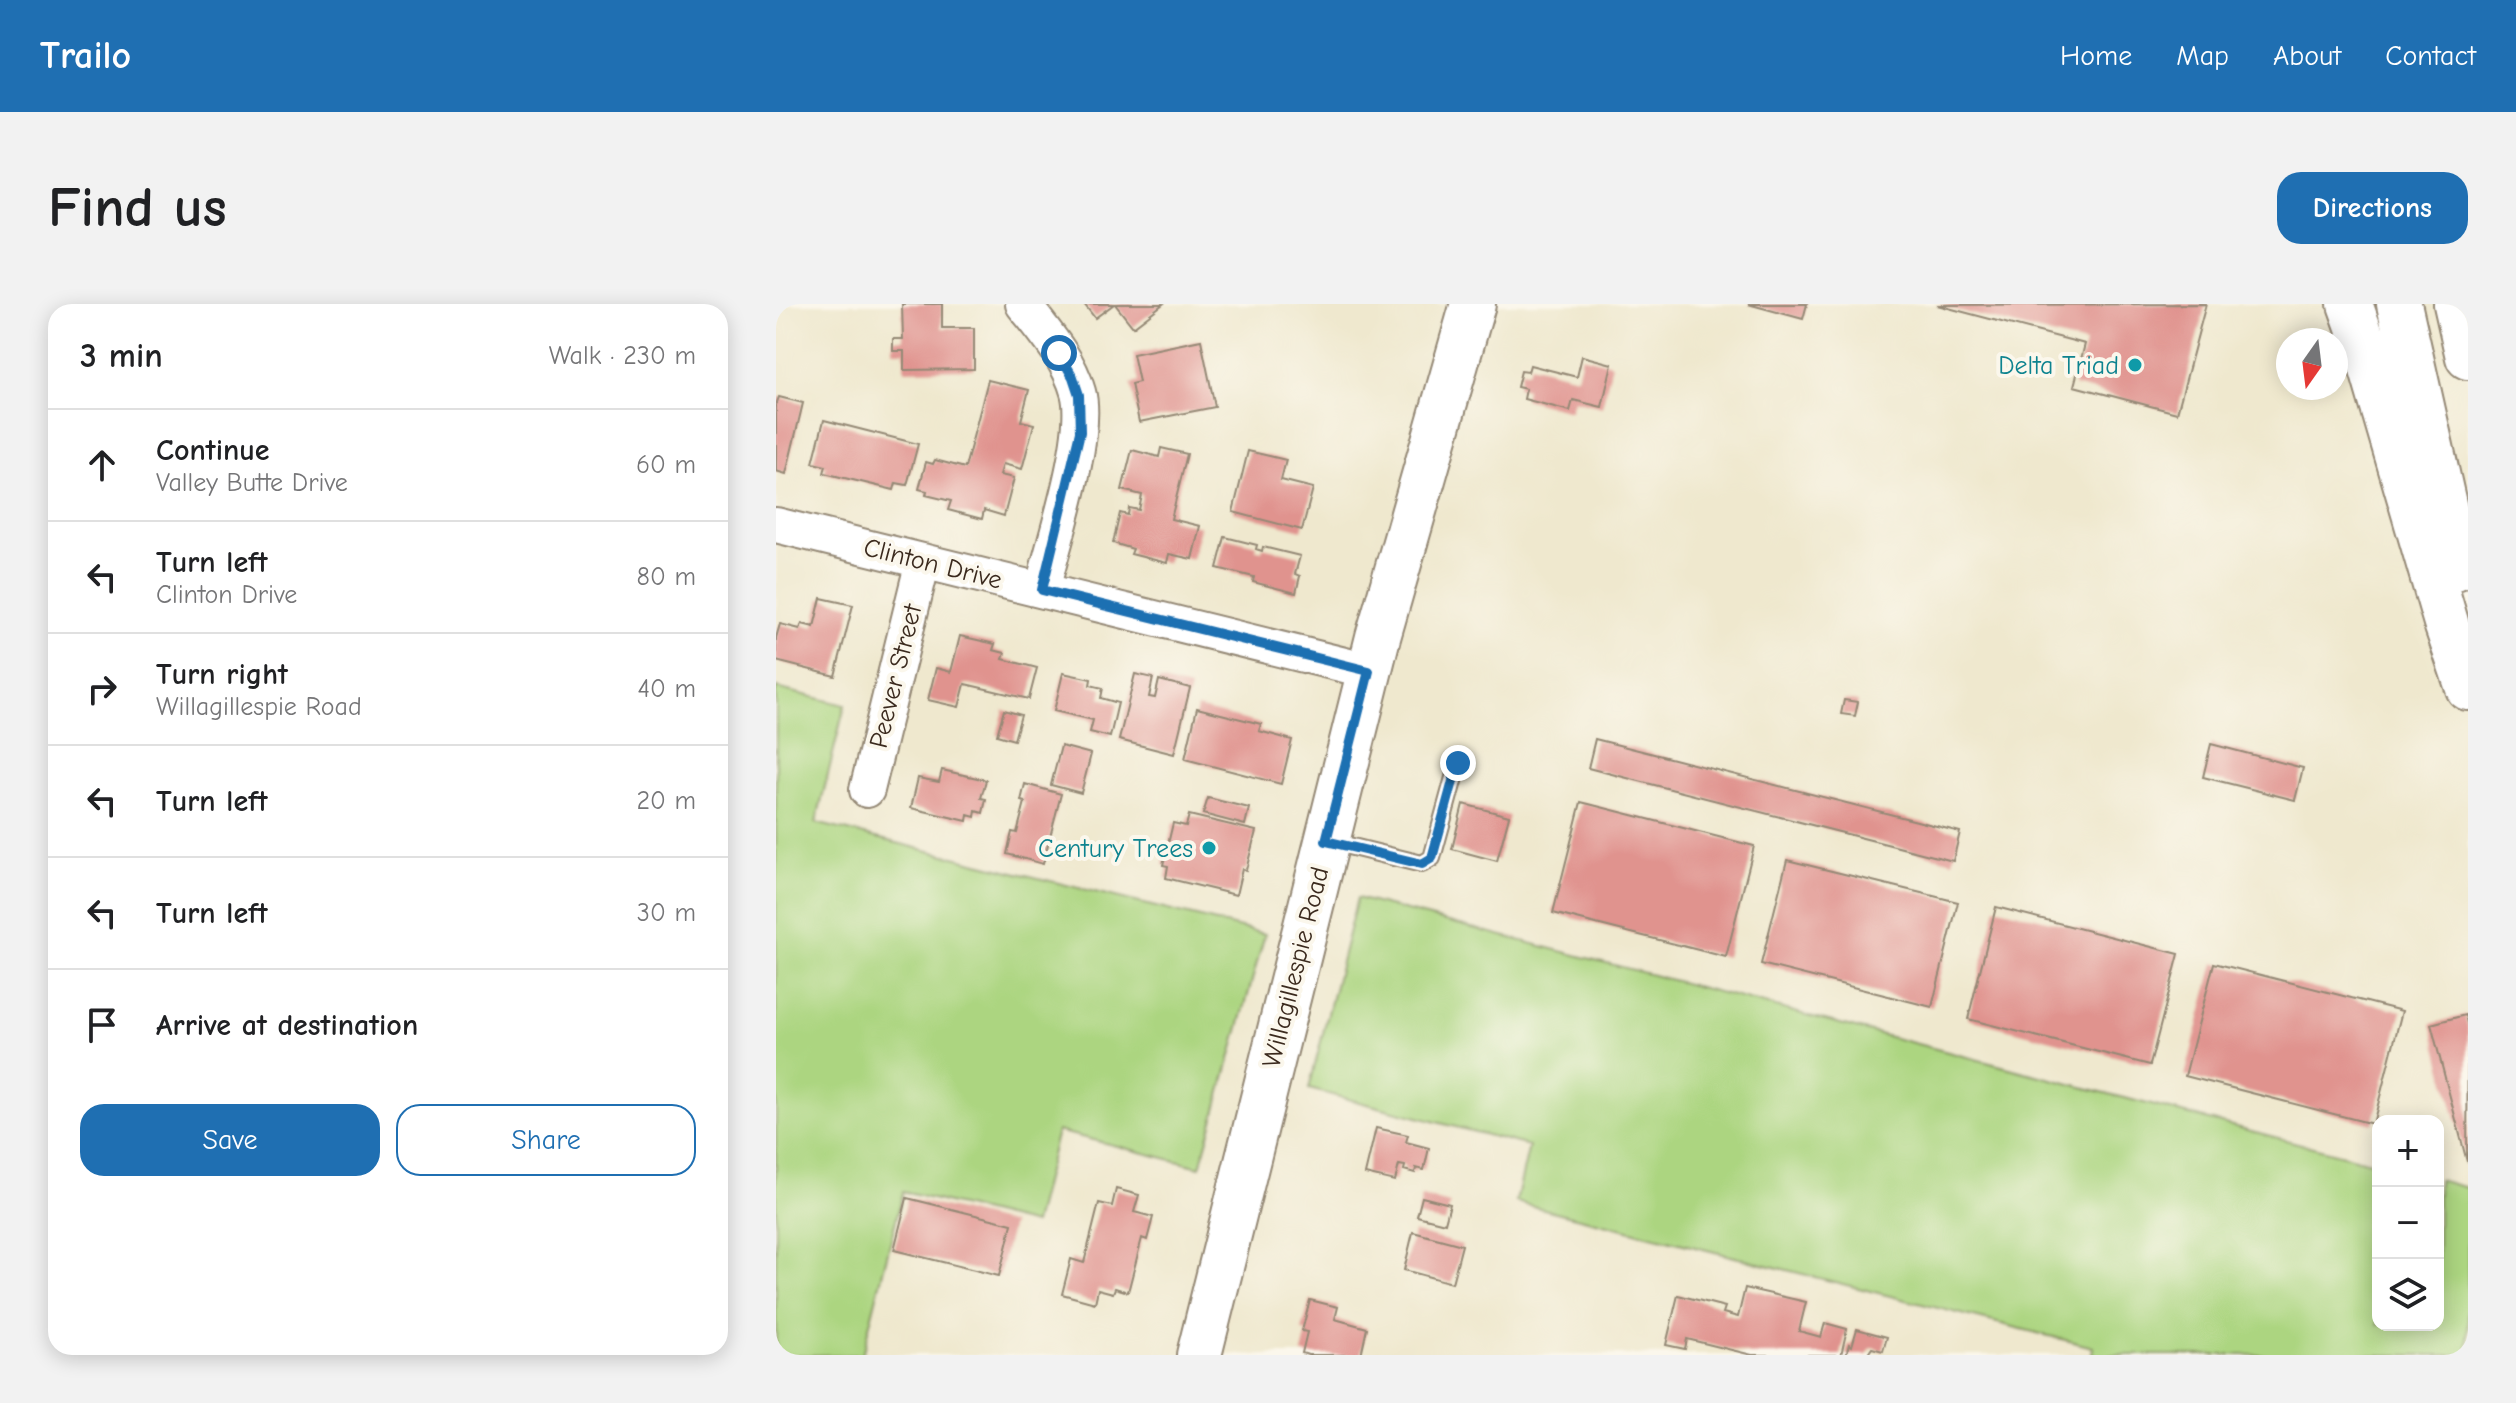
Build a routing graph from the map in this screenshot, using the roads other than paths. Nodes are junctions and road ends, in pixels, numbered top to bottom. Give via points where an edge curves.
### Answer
1 (1023, 304) edge
2 (1473, 304) edge
3 (2350, 304) edge
4 (2399, 304) edge
5 (2456, 304) edge
6 (2468, 357) edge
7 (776, 525) edge
8 (923, 561) junction
9 (1042, 590) junction
10 (2468, 612) edge
11 (1369, 671) junction
12 (2468, 688) edge
13 (1458, 763) dead end
14 (867, 790) dead end
15 (1326, 841) junction
16 (1199, 1355) edge

1 - 9 street via 1064,359 1080,405 1080,432
2 - 11 main road, Willagillespie Road
3 - 12 main road
4 - 10 main road
5 - 6 main road
7 - 8 street, Clinton Drive
8 - 9 street, Clinton Drive
8 - 14 street, Peever Street
9 - 11 street, Clinton Drive
11 - 15 main road, Willagillespie Road
13 - 15 lane via 1432,858 1422,864
15 - 16 main road, Willagillespie Road

